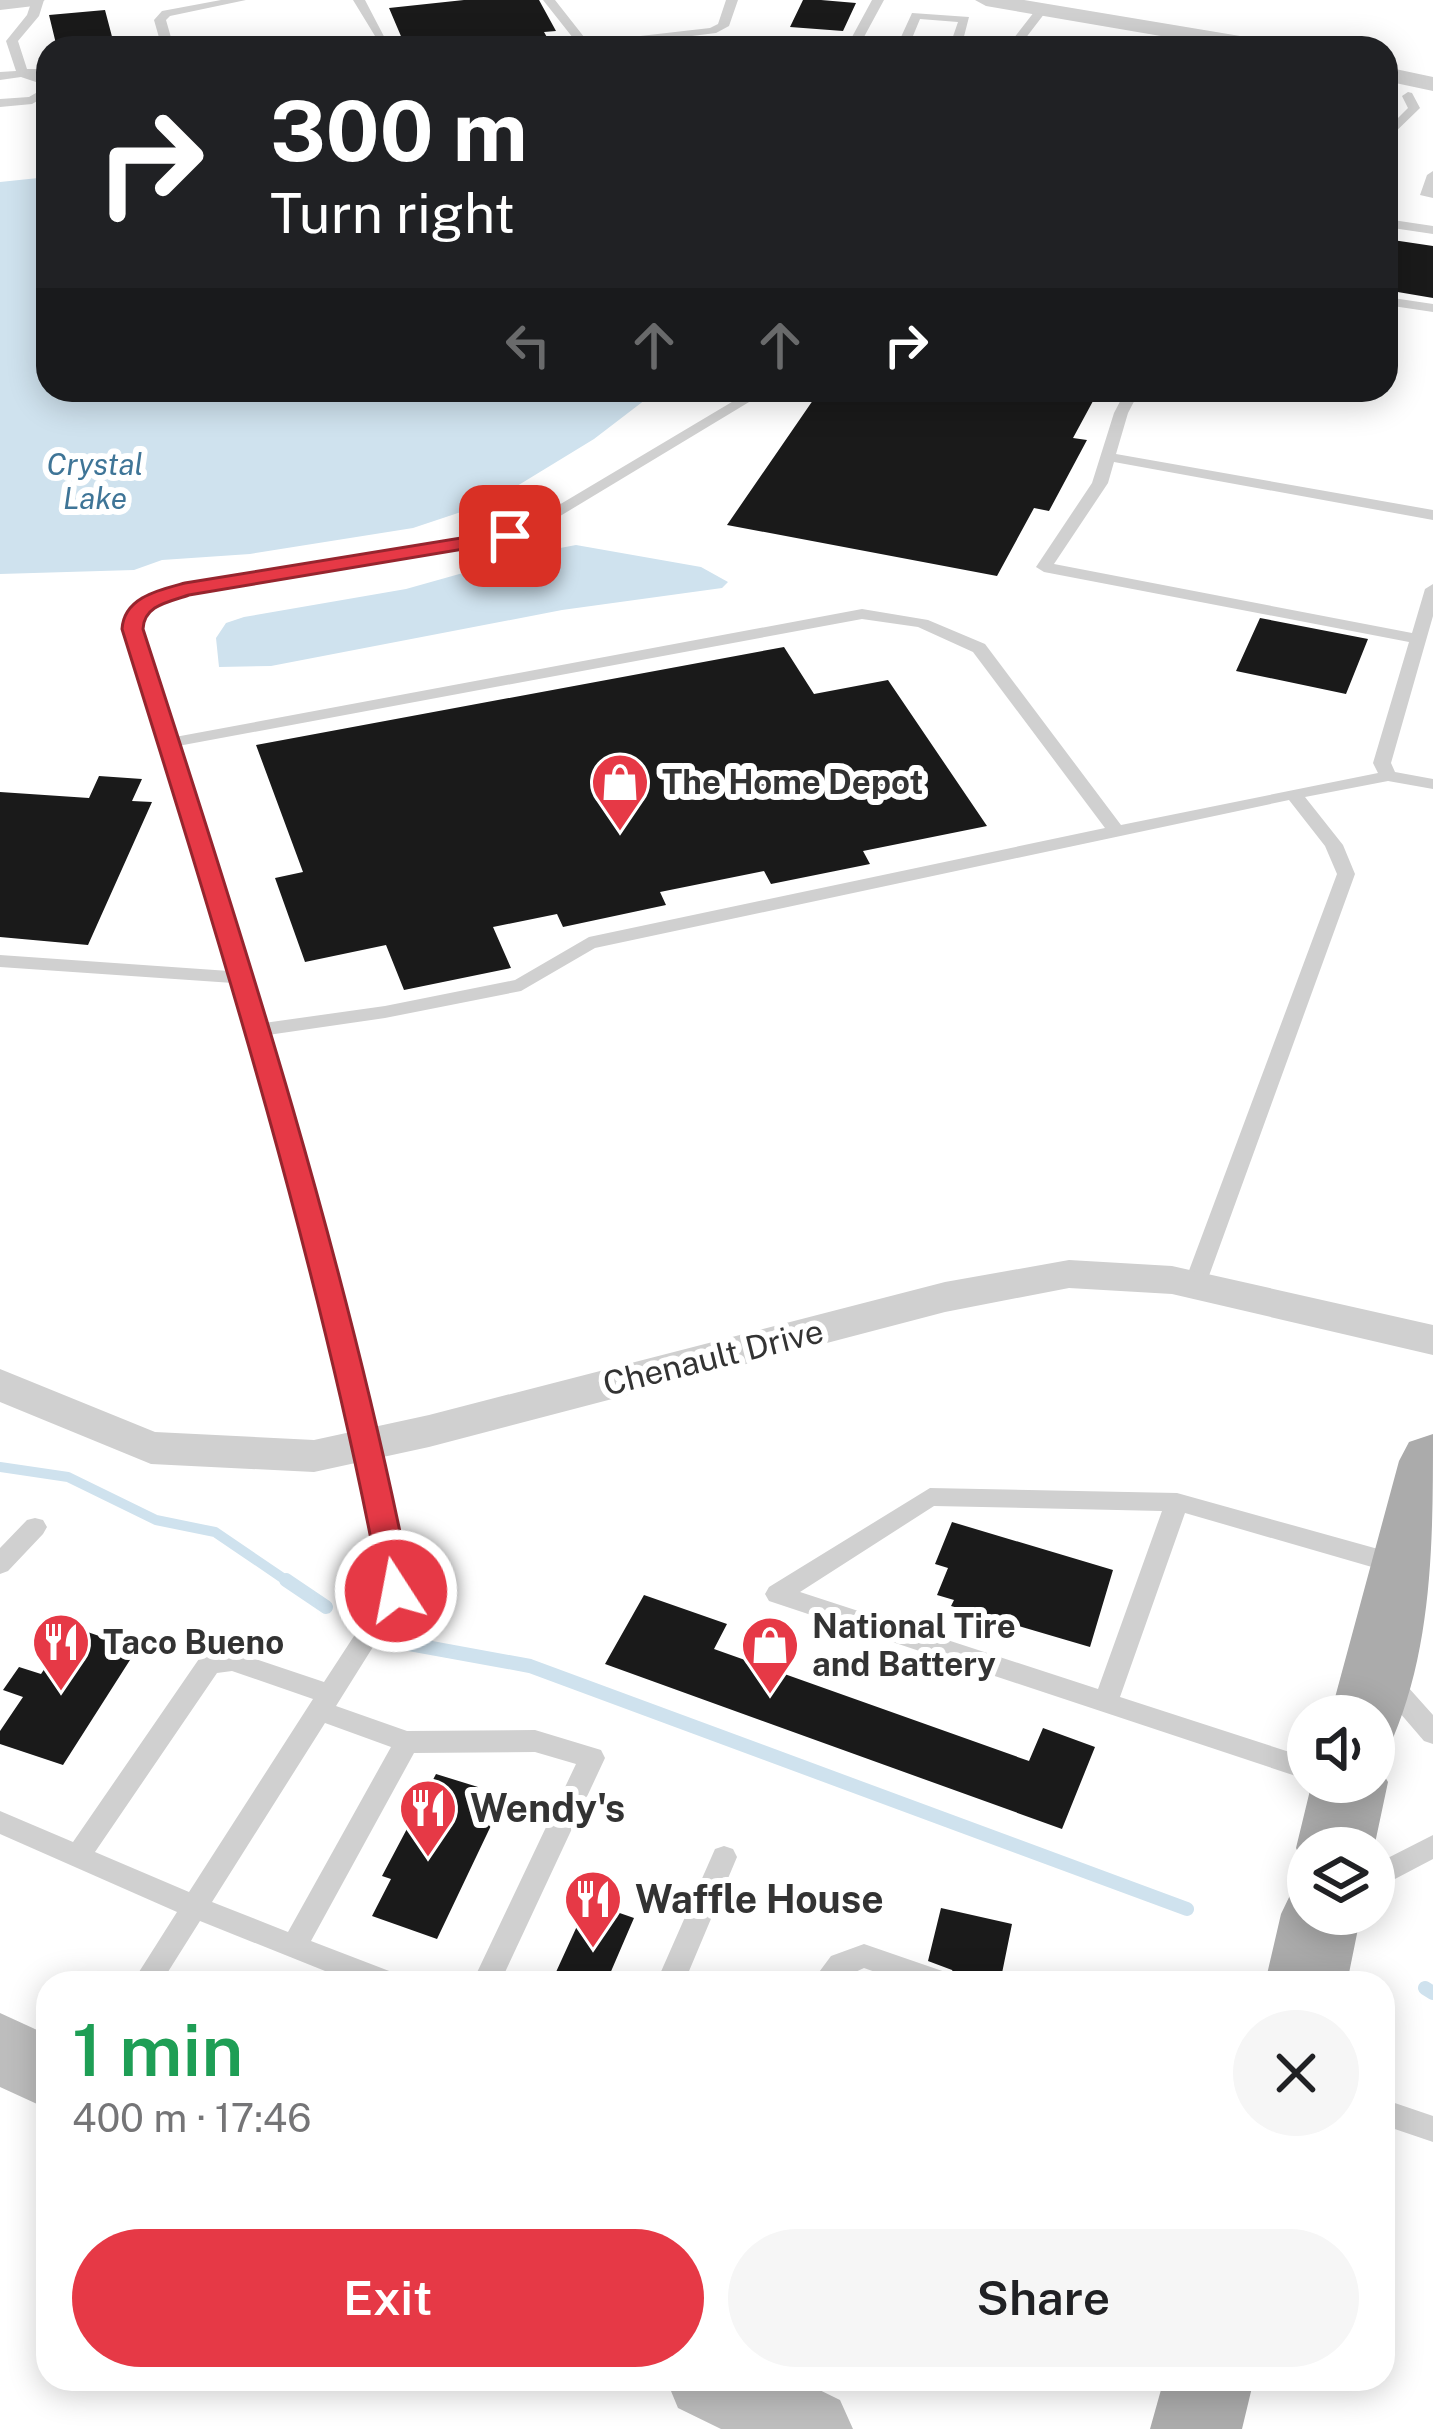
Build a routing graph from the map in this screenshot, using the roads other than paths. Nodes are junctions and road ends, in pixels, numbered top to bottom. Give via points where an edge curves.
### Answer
1 (36, 0) edge
2 (240, 0) edge
3 (359, 0) edge
4 (549, 0) edge
5 (732, 0) edge
6 (878, 0) edge
7 (986, 0) edge
8 (0, 4) edge
9 (1042, 9) junction
10 (165, 36) edge
11 (379, 36) edge
12 (577, 36) edge
13 (670, 36) edge
14 (858, 36) edge
15 (907, 36) edge
16 (960, 36) edge
17 (1023, 36) edge
18 (1200, 36) edge
19 (36, 72) edge
20 (23, 74) junction
21 (0, 76) edge
22 (36, 80) edge
23 (1421, 87) edge
24 (36, 96) edge
25 (0, 103) edge
26 (1398, 125) edge
27 (1433, 175) edge
28 (1433, 194) edge
29 (1398, 225) edge
30 (1433, 230) edge
31 (1398, 303) edge
32 (1433, 308) edge
33 (741, 402) edge
34 (1127, 402) edge
35 (1109, 458) junction
36 (1433, 515) edge
37 (1433, 589) edge
38 (1418, 639) junction
39 (168, 743) junction
40 (1388, 776) junction
41 (1433, 784) edge
42 (1294, 794) junction
43 (1117, 831) junction
44 (0, 961) edge
45 (244, 978) junction
46 (257, 1030) junction
47 (1195, 1284) junction
48 (1433, 1340) edge
49 (0, 1385) edge
50 (368, 1444) junction
51 (1433, 1461) edge
52 (1177, 1502) junction
53 (35, 1526) dead end
54 (0, 1564) edge
55 (1408, 1567) junction
56 (1372, 1693) edge
57 (325, 1703) junction
58 (1105, 1703) junction
59 (1433, 1733) edge
60 (407, 1742) junction
61 (1287, 1762) edge
62 (0, 1822) edge
63 (1433, 1846) edge
64 (79, 1854) junction
65 (724, 1856) dead end
66 (1395, 1867) edge
67 (194, 1907) junction
68 (1316, 1935) edge
69 (294, 1946) junction
70 (154, 1971) edge
71 (357, 1971) edge
72 (492, 1971) edge
73 (675, 1971) edge
74 (836, 1971) edge
75 (907, 1971) edge
76 (1309, 1971) edge
77 (0, 2048) edge
78 (36, 2068) edge
79 (1395, 2116) edge
80 (1433, 2129) edge
81 (732, 2391) edge
82 (1206, 2391) edge
83 (811, 2429) edge
84 (1196, 2429) edge

1 - 8 street
1 - 20 lane via 12,41
2 - 10 lane via 166,13
3 - 11 lane
4 - 12 lane
5 - 13 lane via 723,26
6 - 14 lane
7 - 9 street
9 - 17 lane via 1034,34
9 - 18 street
15 - 16 lane via 916,15 965,19
19 - 20 lane
20 - 21 lane
20 - 22 lane
23 - 26 lane
24 - 25 lane
27 - 28 lane via 1425,192
29 - 30 lane
31 - 32 lane
33 - 39 lane via 510,536 185,589 143,604 132,629
34 - 35 lane
35 - 36 lane
35 - 38 lane via 1044,567
37 - 38 lane
38 - 40 lane via 1382,763
39 - 43 lane via 862,614 922,622 979,648
39 - 45 lane
40 - 41 lane
40 - 42 lane
42 - 43 lane
42 - 47 lane via 1346,874
43 - 46 lane via 589,943 520,985
44 - 45 lane
45 - 46 lane
46 - 50 lane
47 - 48 street, Chenault Drive
47 - 50 street, Chenault Drive via 1069,1274
49 - 50 street, Chenault Drive via 151,1448 314,1456
50 - 57 lane via 396,1591
51 - 55 main road
52 - 55 lane
52 - 58 lane
52 - 58 lane via 930,1497 777,1594
53 - 54 lane
55 - 56 main road
56 - 59 lane
57 - 60 lane
57 - 64 lane via 232,1661 210,1663
57 - 67 lane
58 - 61 lane
60 - 69 lane
60 - 72 lane via 536,1741 592,1758
62 - 64 lane
63 - 66 lane
64 - 67 lane
65 - 73 lane
67 - 69 lane
67 - 70 lane
68 - 76 main road
69 - 71 lane
74 - 75 lane via 864,1956
77 - 78 main road
79 - 80 lane
81 - 83 main road
82 - 84 main road

